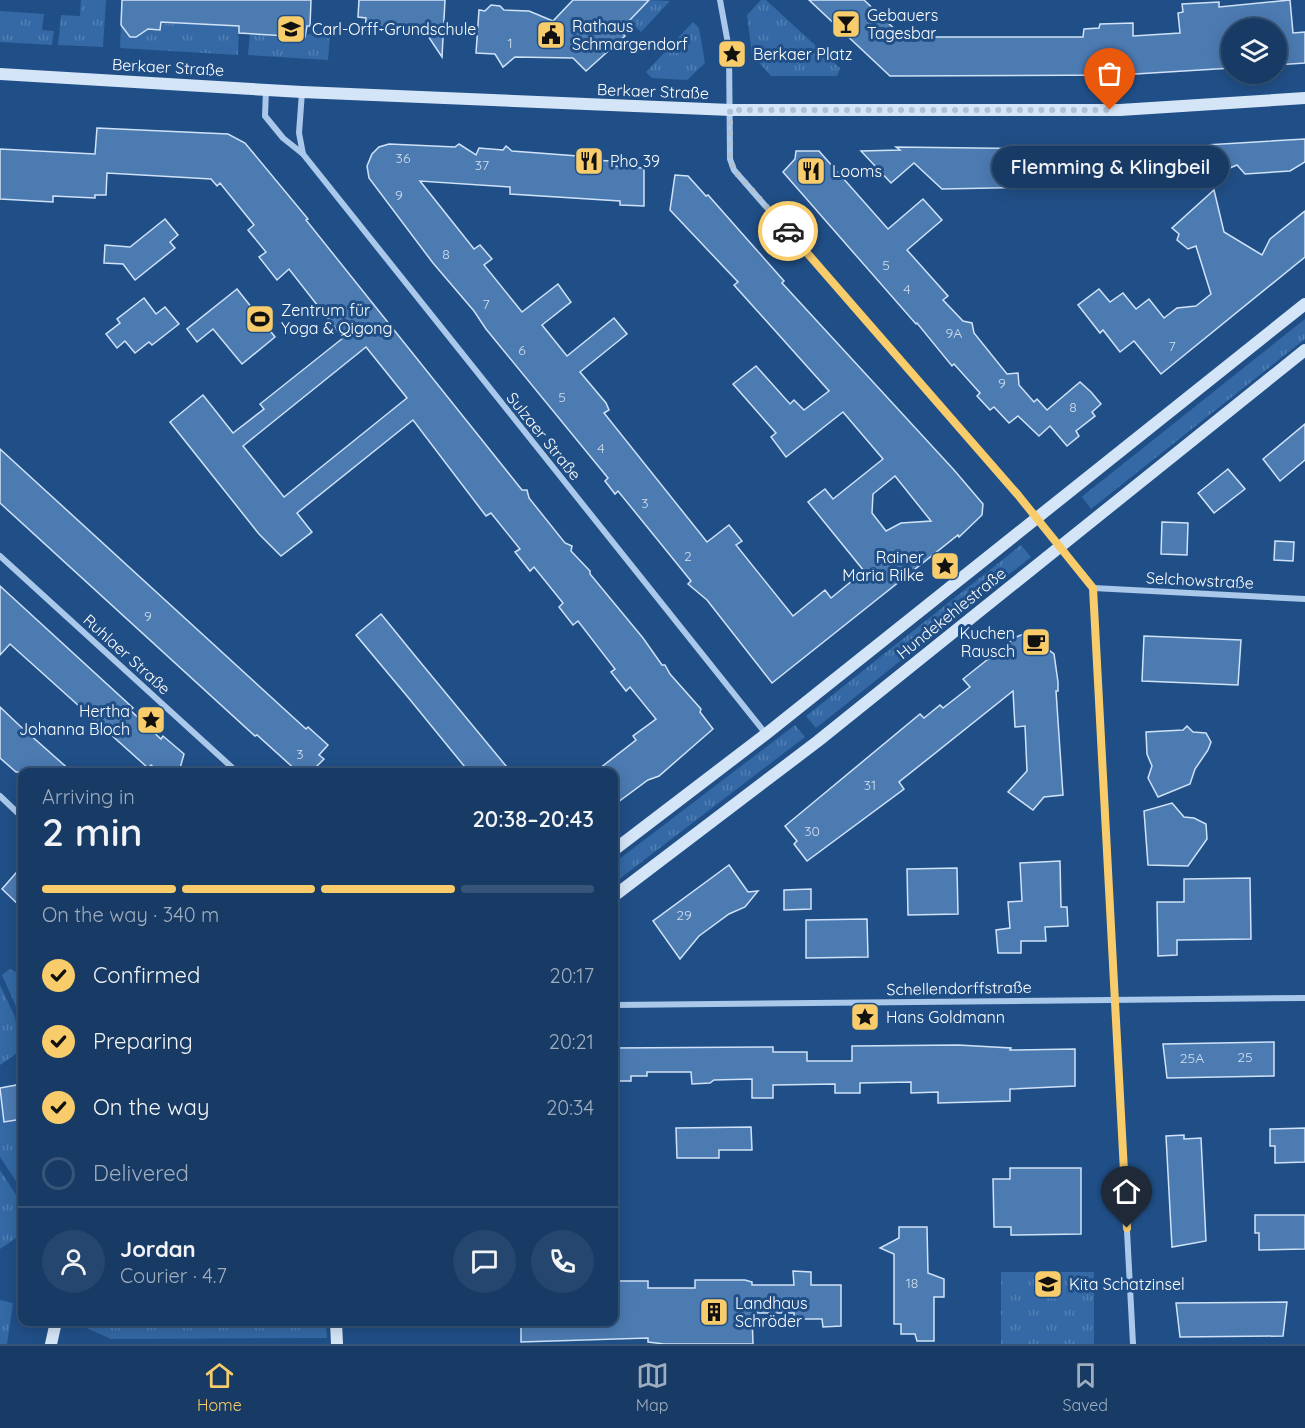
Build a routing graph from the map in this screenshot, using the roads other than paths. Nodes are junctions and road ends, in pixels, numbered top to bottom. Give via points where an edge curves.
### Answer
1 (720, 0) edge
2 (0, 74) edge
3 (266, 90) junction
4 (302, 92) junction
5 (1305, 98) edge
6 (730, 110) junction
7 (303, 154) junction
8 (1305, 304) edge
9 (1305, 350) edge
10 (1037, 518) junction
11 (1061, 547) junction
12 (0, 556) edge
13 (1093, 588) junction
14 (1305, 599) edge
15 (765, 734) junction
16 (233, 768) edge
17 (0, 796) edge
18 (18, 813) edge
19 (618, 847) edge
20 (618, 893) edge
21 (1305, 998) edge
22 (1115, 1000) junction
23 (618, 1005) edge
24 (55, 1326) edge
25 (336, 1326) edge
26 (51, 1344) edge
27 (337, 1344) edge
28 (1133, 1344) edge

1 - 6 street via 729,49
2 - 3 main road, Berkaer Straße
3 - 4 main road, Berkaer Straße
3 - 7 street, Sulzaer Straße via 265,116
4 - 6 main road, Berkaer Straße
4 - 7 street via 299,134
5 - 6 main road, Berkaer Straße via 1120,110
6 - 10 street via 730,159 734,170
7 - 15 street, Sulzaer Straße
8 - 10 main road, Hundekehlestraße
9 - 11 main road, Hundekehlestraße
10 - 11 street
10 - 15 main road, Hundekehlestraße
11 - 13 street
11 - 20 main road, Hundekehlestraße
12 - 16 street, Ruhlaer Straße
13 - 14 street, Selchowstraße
13 - 22 street
15 - 19 main road, Hundekehlestraße
17 - 18 street
21 - 22 street, Schellendorffstraße
22 - 23 street, Schellendorffstraße
22 - 28 street
24 - 26 main road
25 - 27 main road

